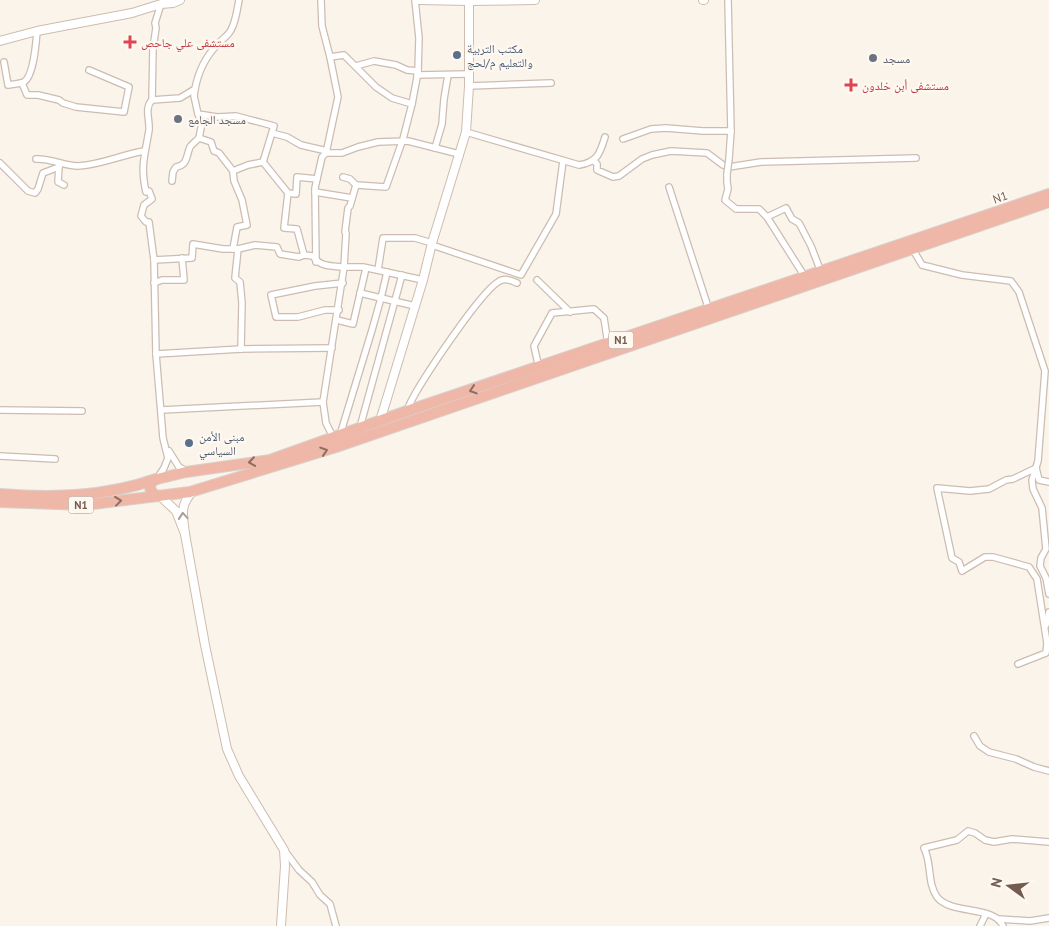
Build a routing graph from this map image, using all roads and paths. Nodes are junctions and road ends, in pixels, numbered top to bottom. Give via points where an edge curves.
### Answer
1 (180, 0) edge
2 (239, 0) edge
3 (321, 0) edge
4 (417, 0) edge
5 (535, 0) edge
6 (728, 0) edge
7 (469, 1) junction
8 (161, 4) junction
9 (37, 31) junction
10 (0, 41) edge
11 (330, 57) junction
12 (4, 62) dead end
13 (356, 66) junction
14 (89, 70) dead end
15 (417, 73) junction
16 (468, 74) junction
17 (448, 75) junction
18 (22, 83) junction
19 (551, 83) dead end
20 (468, 86) junction
21 (194, 89) junction
22 (152, 100) junction
23 (412, 104) junction
24 (198, 114) junction
25 (731, 131) junction
26 (466, 132) junction
27 (272, 133) junction
28 (605, 137) dead end
29 (199, 138) junction
30 (623, 139) dead end
31 (402, 142) junction
32 (436, 148) junction
33 (144, 151) junction
34 (326, 152) junction
35 (459, 154) junction
36 (916, 158) dead end
37 (36, 159) dead end
38 (593, 160) junction
39 (563, 161) junction
40 (263, 162) junction
41 (0, 163) edge
42 (59, 165) junction
43 (233, 171) junction
44 (343, 177) dead end
45 (317, 180) junction
46 (172, 181) dead end
47 (356, 184) junction
48 (64, 185) dead end
49 (669, 187) dead end
50 (315, 192) junction
51 (288, 193) junction
52 (1049, 194) edge
53 (352, 198) junction
54 (1049, 202) edge
55 (767, 217) junction
56 (432, 244) junction
57 (912, 248) junction
58 (235, 249) junction
59 (304, 255) junction
60 (182, 258) junction
61 (154, 260) junction
62 (316, 262) junction
63 (344, 267) junction
64 (366, 268) junction
65 (378, 270) junction
66 (387, 272) junction
67 (821, 272) junction
68 (402, 275) junction
69 (805, 277) junction
70 (423, 280) junction
71 (537, 280) dead end
72 (154, 283) junction
73 (343, 283) junction
74 (517, 283) dead end
75 (360, 292) junction
76 (381, 298) junction
77 (394, 301) junction
78 (416, 306) junction
79 (338, 310) junction
80 (709, 310) junction
81 (570, 312) junction
82 (337, 320) junction
83 (608, 344) junction
84 (332, 348) junction
85 (241, 349) junction
86 (156, 354) junction
87 (539, 368) junction
88 (323, 402) junction
89 (0, 410) edge
90 (161, 410) junction
91 (82, 411) dead end
92 (407, 411) junction
93 (380, 421) junction
94 (360, 429) junction
95 (336, 436) junction
96 (163, 438) junction
97 (0, 456) edge
98 (55, 458) dead end
99 (1036, 468) junction
100 (190, 471) junction
101 (157, 479) junction
102 (1049, 482) edge
103 (193, 491) junction
104 (0, 494) edge
105 (160, 496) junction
106 (0, 502) edge
107 (185, 534) junction
108 (1049, 594) edge
109 (1049, 612) edge
110 (1045, 627) junction
111 (1049, 638) edge
112 (1018, 664) dead end
113 (974, 736) dead end
114 (1049, 772) edge
115 (1049, 842) edge
116 (284, 850) junction
117 (986, 914) junction
118 (1049, 918) edge
119 (999, 919) junction
120 (281, 926) edge
121 (336, 926) edge
122 (980, 926) edge
123 (1003, 926) edge

1 - 8 street
2 - 21 street via 231,32 207,59
3 - 11 street via 322,26
4 - 7 street
4 - 15 street
5 - 7 street
6 - 25 street
7 - 16 street
8 - 9 street via 132,13
8 - 22 street via 153,48
9 - 10 street
9 - 18 street via 32,66
11 - 13 street via 344,55
11 - 34 street via 338,97
12 - 18 street via 8,85
13 - 15 street via 374,61 396,64
13 - 23 street via 392,98
14 - 18 street via 129,87 124,112 76,107 28,94
15 - 17 street
15 - 23 street
16 - 17 street
16 - 20 street
17 - 32 street
19 - 20 street
20 - 26 street
21 - 22 street via 180,98
21 - 24 street
22 - 33 street via 148,106 149,129
23 - 31 street
24 - 27 street via 252,119 274,126
24 - 29 street via 202,123
25 - 30 street via 651,129
25 - 55 street, bridge via 725,200 736,209 759,209
26 - 35 street
26 - 39 street
27 - 34 street
27 - 40 street
28 - 38 street via 600,154
29 - 43 street via 211,142 214,151
29 - 46 street via 190,147 188,159 176,167
31 - 32 street
31 - 34 street via 378,142 342,153
31 - 47 street via 386,186
32 - 35 street
33 - 42 street via 87,165
33 - 61 street via 142,177 152,201 144,205 142,216 149,222
34 - 45 street
35 - 56 street
36 - 38 street via 762,162 730,167 708,153 671,151 642,159 615,177 597,170
37 - 42 street via 43,158
38 - 39 street via 579,165
39 - 56 street via 556,214 521,275
40 - 43 street
40 - 51 street
41 - 42 street via 28,191 35,193 43,173
42 - 48 street via 58,182
43 - 58 street via 247,226 237,227
44 - 47 street
45 - 50 street
45 - 51 street via 297,177 296,194
47 - 53 street
49 - 80 street
50 - 53 street
50 - 62 street
51 - 59 street via 284,228 297,229
52 - 67 highway, N1 / N1
53 - 63 street via 345,232
54 - 57 highway, N1
55 - 67 street via 786,208 792,219 799,223
55 - 69 street
56 - 65 street via 415,238 383,238
56 - 70 street
57 - 99 street via 922,265 962,275 1011,281 1019,292 1046,371
103 -> 57 highway, N1 via 336,447
58 - 59 street via 255,245 277,247 280,254
58 - 60 street via 193,244 192,258
58 - 85 street via 235,278 240,282 241,293
59 - 62 street via 312,256
60 - 61 street
60 - 72 street via 184,280
61 - 72 street
62 - 63 street
63 - 64 street
63 - 73 street
64 - 65 street
64 - 75 street
65 - 66 street
66 - 68 street
66 - 76 street
67 - 69 highway, N1 / N1
68 - 70 street
68 - 77 street
69 - 80 highway, N1 / N1
70 - 78 street
71 - 81 street
72 - 86 street
73 - 79 street
73 - 79 street via 271,295 276,316 298,317
74 - 92 street via 500,280 484,296 424,379
75 - 76 street
75 - 82 street via 353,324
76 - 77 street
76 - 95 street
77 - 78 street
77 - 94 street
78 - 93 street
79 - 82 street
80 - 83 highway, N1 / N1
81 - 83 street via 594,309 604,318
81 - 87 street via 552,313 534,346
82 - 84 street
83 - 87 highway, N1 / N1
84 - 85 street
84 - 88 street
85 - 86 street
86 - 90 street
87 -> 92 highway, N1 / N1
88 - 90 street
88 - 95 street via 326,424
89 - 91 street
90 - 96 street
92 - 93 highway, N1 / N1
93 - 94 highway, N1 / N1
94 - 95 highway, N1 / N1
95 -> 100 highway, N1 / N1 via 270,460
96 - 100 street via 178,467
96 - 101 street via 168,458
97 - 98 street
99 - 102 street via 1039,480
99 - 108 street via 1033,489 1042,508 1046,543 1040,566
99 - 110 street via 988,489 937,488 952,558 959,562 962,571 985,557 1029,567 1037,579
100 - 101 highway, N1
100 - 103 highway via 199,481
101 - 104 highway, N1 / N1 via 122,490 58,496
101 - 105 highway via 151,482 150,488 153,494
103 - 105 highway, N1
107 -> 103 street via 182,509
106 -> 105 highway, N1 via 85,505
105 - 107 street via 176,511
107 - 116 street via 227,749 239,776
109 - 110 street
110 - 111 street
110 - 112 street via 1046,653
113 - 114 street via 989,752
115 - 117 street via 1012,839 994,842 968,831 957,840 924,848 938,897 945,903
116 - 120 street
116 - 121 street via 330,904
117 - 119 street
117 - 122 street
118 - 119 street via 1030,921
119 - 123 street

